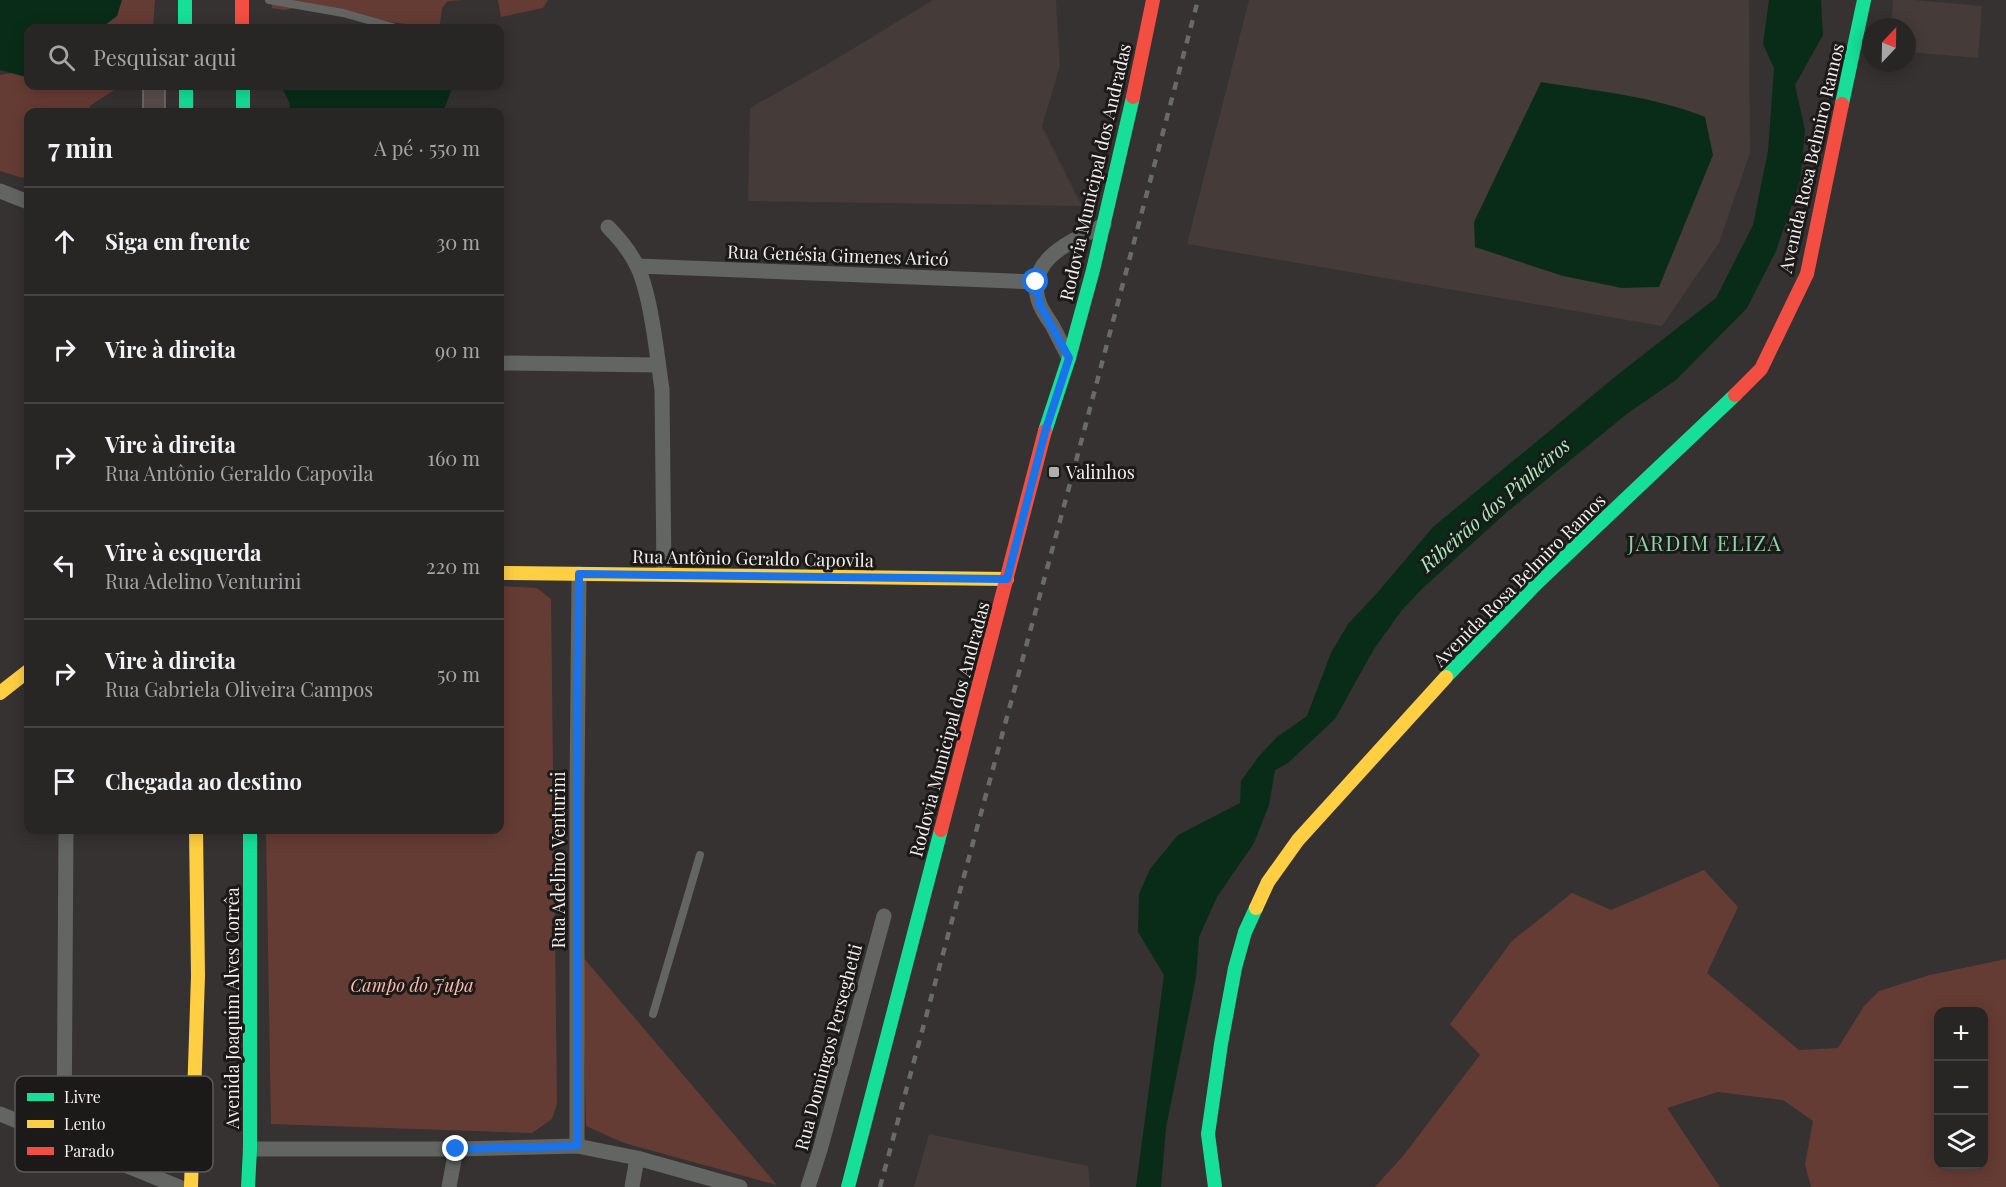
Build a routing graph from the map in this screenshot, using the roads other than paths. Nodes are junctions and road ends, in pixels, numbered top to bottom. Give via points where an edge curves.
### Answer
1 (185, 0) edge
2 (242, 0) edge
3 (269, 0) edge
4 (1153, 0) edge
5 (1864, 0) edge
6 (185, 24) edge
7 (242, 24) edge
8 (382, 24) edge
9 (186, 90) edge
10 (243, 90) edge
11 (186, 108) edge
12 (243, 108) edge
13 (0, 191) edge
14 (24, 200) edge
15 (1104, 225) junction
16 (608, 227) dead end
17 (638, 266) junction
18 (1036, 282) junction
19 (1069, 358) junction
20 (504, 363) edge
21 (658, 365) junction
22 (504, 573) edge
23 (579, 574) junction
24 (664, 574) junction
25 (1007, 579) junction
26 (24, 674) edge
27 (0, 693) edge
28 (66, 834) edge
29 (196, 834) edge
30 (250, 834) edge
31 (700, 855) dead end
32 (884, 916) dead end
33 (653, 1014) dead end
34 (64, 1076) edge
35 (195, 1076) edge
36 (0, 1114) edge
37 (15, 1120) edge
38 (577, 1146) junction
39 (250, 1149) junction
40 (456, 1149) junction
41 (637, 1158) junction
42 (142, 1172) edge
43 (191, 1172) edge
44 (179, 1187) edge
45 (191, 1187) edge
46 (248, 1187) edge
47 (449, 1187) edge
48 (632, 1187) edge
49 (740, 1187) edge
50 (808, 1187) edge
51 (848, 1187) edge
52 (1215, 1187) edge

1 - 6 main road
2 - 7 main road
3 - 8 lane
4 - 15 main road, Rodovia Municipal dos Andradas
5 - 52 main road, Avenida Rosa Belmiro Ramos via 1807,274 1761,369 1536,584 1447,676 1298,840 1268,882 1245,932 1221,1044 1208,1134
9 - 11 main road
10 - 12 main road
13 - 14 street
15 - 18 street via 1053,254 1042,266
15 - 19 main road, Rodovia Municipal dos Andradas
16 - 17 street
17 - 18 street, Rua Genésia Gimenes Aricó
17 - 21 street
18 - 19 street via 1040,305
19 - 25 main road, Rodovia Municipal dos Andradas via 1045,432
20 - 21 street
21 - 24 street via 662,389
22 - 23 main road, Rua Antônio Geraldo Capovila
23 - 24 main road, Rua Antônio Geraldo Capovila
23 - 38 street, Rua Adelino Venturini
24 - 25 main road, Rua Antônio Geraldo Capovila
25 - 51 main road, Rodovia Municipal dos Andradas
26 - 27 main road
28 - 34 street
29 - 35 main road, Avenida Joaquim Alves Corrêa
30 - 39 main road, Avenida Joaquim Alves Corrêa
31 - 33 lane
32 - 50 street, Rua Domingos Perseghetti
36 - 37 street
38 - 40 street
38 - 41 street
39 - 40 street
39 - 46 main road, Avenida Joaquim Alves Corrêa
40 - 47 street
41 - 48 street
41 - 49 street
42 - 44 street
43 - 45 main road, Avenida Joaquim Alves Corrêa

